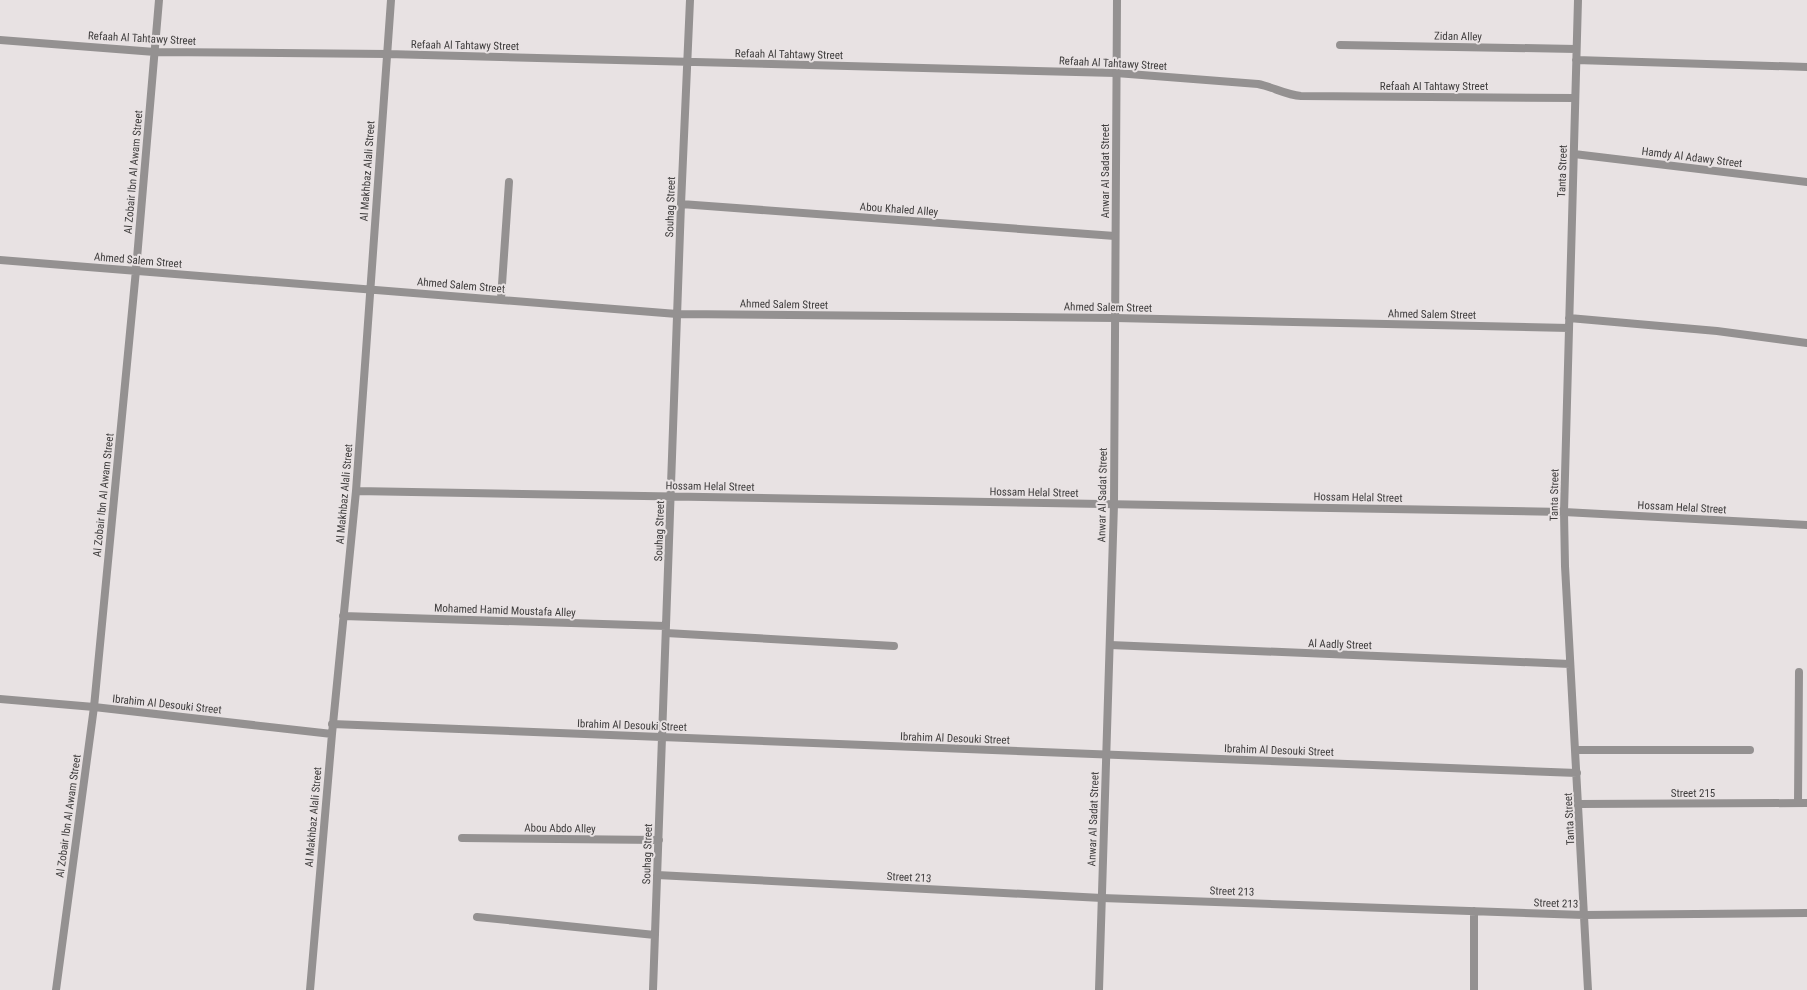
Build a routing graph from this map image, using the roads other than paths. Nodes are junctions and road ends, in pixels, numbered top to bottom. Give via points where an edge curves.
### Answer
1 (159, 0) edge
2 (391, 0) edge
3 (690, 0) edge
4 (1117, 0) edge
5 (1578, 0) edge
6 (0, 40) edge
7 (1340, 45) dead end
8 (1576, 49) junction
9 (155, 52) junction
10 (387, 54) junction
11 (1576, 60) junction
12 (687, 62) junction
13 (1807, 67) edge
14 (1116, 73) junction
15 (1576, 98) junction
16 (1574, 154) junction
17 (509, 182) dead end
18 (1807, 182) edge
19 (681, 204) junction
20 (1115, 236) junction
21 (0, 260) edge
22 (136, 270) junction
23 (370, 289) junction
24 (500, 299) junction
25 (677, 314) junction
26 (1114, 318) junction
27 (1569, 318) junction
28 (1569, 328) junction
29 (1807, 343) edge
30 (356, 491) junction
31 (671, 497) junction
32 (1114, 504) junction
33 (1564, 512) junction
34 (1807, 525) edge
35 (343, 616) junction
36 (666, 629) junction
37 (1110, 645) junction
38 (894, 646) dead end
39 (1570, 664) junction
40 (1799, 672) dead end
41 (0, 699) edge
42 (94, 707) junction
43 (332, 724) junction
44 (332, 734) junction
45 (662, 737) junction
46 (1576, 750) junction
47 (1750, 750) dead end
48 (1106, 755) junction
49 (1577, 773) junction
50 (1798, 803) junction
51 (1807, 803) edge
52 (1579, 804) junction
53 (462, 838) dead end
54 (658, 840) junction
55 (657, 875) junction
56 (1102, 898) junction
57 (1474, 911) junction
58 (1807, 913) edge
59 (1584, 915) junction
60 (477, 917) dead end
61 (655, 935) junction
62 (56, 990) edge
63 (310, 990) edge
64 (653, 990) edge
65 (1099, 990) edge
66 (1474, 990) edge
67 (1588, 990) edge

1 - 9 street, Al Zobair Ibn Al Awam Street
2 - 10 street, Al Makhbaz Alali Street
3 - 12 street, Souhag Street
4 - 14 street, Anwar Al Sadat Street
5 - 8 street, Tanta Street
6 - 9 street, Refaah Al Tahtawy Street
7 - 8 street, Zidan Alley
8 - 11 street, Tanta Street
9 - 10 street, Refaah Al Tahtawy Street
9 - 22 street, Al Zobair Ibn Al Awam Street
10 - 12 street, Refaah Al Tahtawy Street
10 - 23 street, Al Makhbaz Alali Street
11 - 13 street
11 - 15 street, Tanta Street
12 - 14 street, Refaah Al Tahtawy Street
12 - 19 street, Souhag Street
14 - 15 street, Refaah Al Tahtawy Street via 1258,84 1285,94 1301,96
14 - 20 street, Anwar Al Sadat Street
15 - 16 street, Tanta Street
16 - 18 street, Hamdy Al Adawy Street
16 - 27 street, Tanta Street
17 - 24 street
19 - 20 street, Abou Khaled Alley
19 - 25 street, Souhag Street
20 - 26 street, Anwar Al Sadat Street
21 - 22 street, Ahmed Salem Street
22 - 23 street, Ahmed Salem Street
22 - 42 street, Al Zobair Ibn Al Awam Street
23 - 24 street, Ahmed Salem Street
23 - 30 street, Al Makhbaz Alali Street
24 - 25 street, Ahmed Salem Street
25 - 26 street, Ahmed Salem Street
25 - 31 street, Souhag Street
26 - 28 street, Ahmed Salem Street
26 - 32 street, Anwar Al Sadat Street
27 - 28 street, Tanta Street
27 - 29 street via 1717,331
28 - 33 street, Tanta Street
30 - 31 street, Hossam Helal Street
30 - 35 street, Al Makhbaz Alali Street
31 - 32 street, Hossam Helal Street
31 - 36 street, Souhag Street
32 - 33 street, Hossam Helal Street
32 - 37 street, Anwar Al Sadat Street
33 - 34 street, Hossam Helal Street
33 - 39 street, Tanta Street
35 - 36 street, Mohamed Hamid Moustafa Alley
35 - 43 street, Al Makhbaz Alali Street
36 - 38 street, Mohamed Hamid Moustafa Alley
36 - 45 street, Souhag Street
37 - 39 street, Al Aadly Street
37 - 48 street, Anwar Al Sadat Street
39 - 46 street, Tanta Street
40 - 50 street
41 - 42 street, Ibrahim Al Desouki Street
42 - 44 street, Ibrahim Al Desouki Street
42 - 62 street, Al Zobair Ibn Al Awam Street
43 - 44 street, Al Makhbaz Alali Street
43 - 45 street, Ibrahim Al Desouki Street
44 - 63 street, Al Makhbaz Alali Street
45 - 48 street, Ibrahim Al Desouki Street
45 - 54 street, Souhag Street
46 - 47 street
46 - 49 street, Tanta Street
48 - 49 street, Ibrahim Al Desouki Street
48 - 56 street, Anwar Al Sadat Street
49 - 52 street, Tanta Street
50 - 51 street, Street 215
50 - 52 street, Street 215
52 - 59 street, Tanta Street
53 - 54 street, Abou Abdo Alley
54 - 55 street, Souhag Street
55 - 56 street, Street 213
55 - 61 street, Souhag Street
56 - 57 street, Street 213
56 - 65 street, Anwar Al Sadat Street
57 - 59 street, Street 213
57 - 66 street
58 - 59 street, Street 213
59 - 67 street, Tanta Street
60 - 61 street
61 - 64 street, Souhag Street

